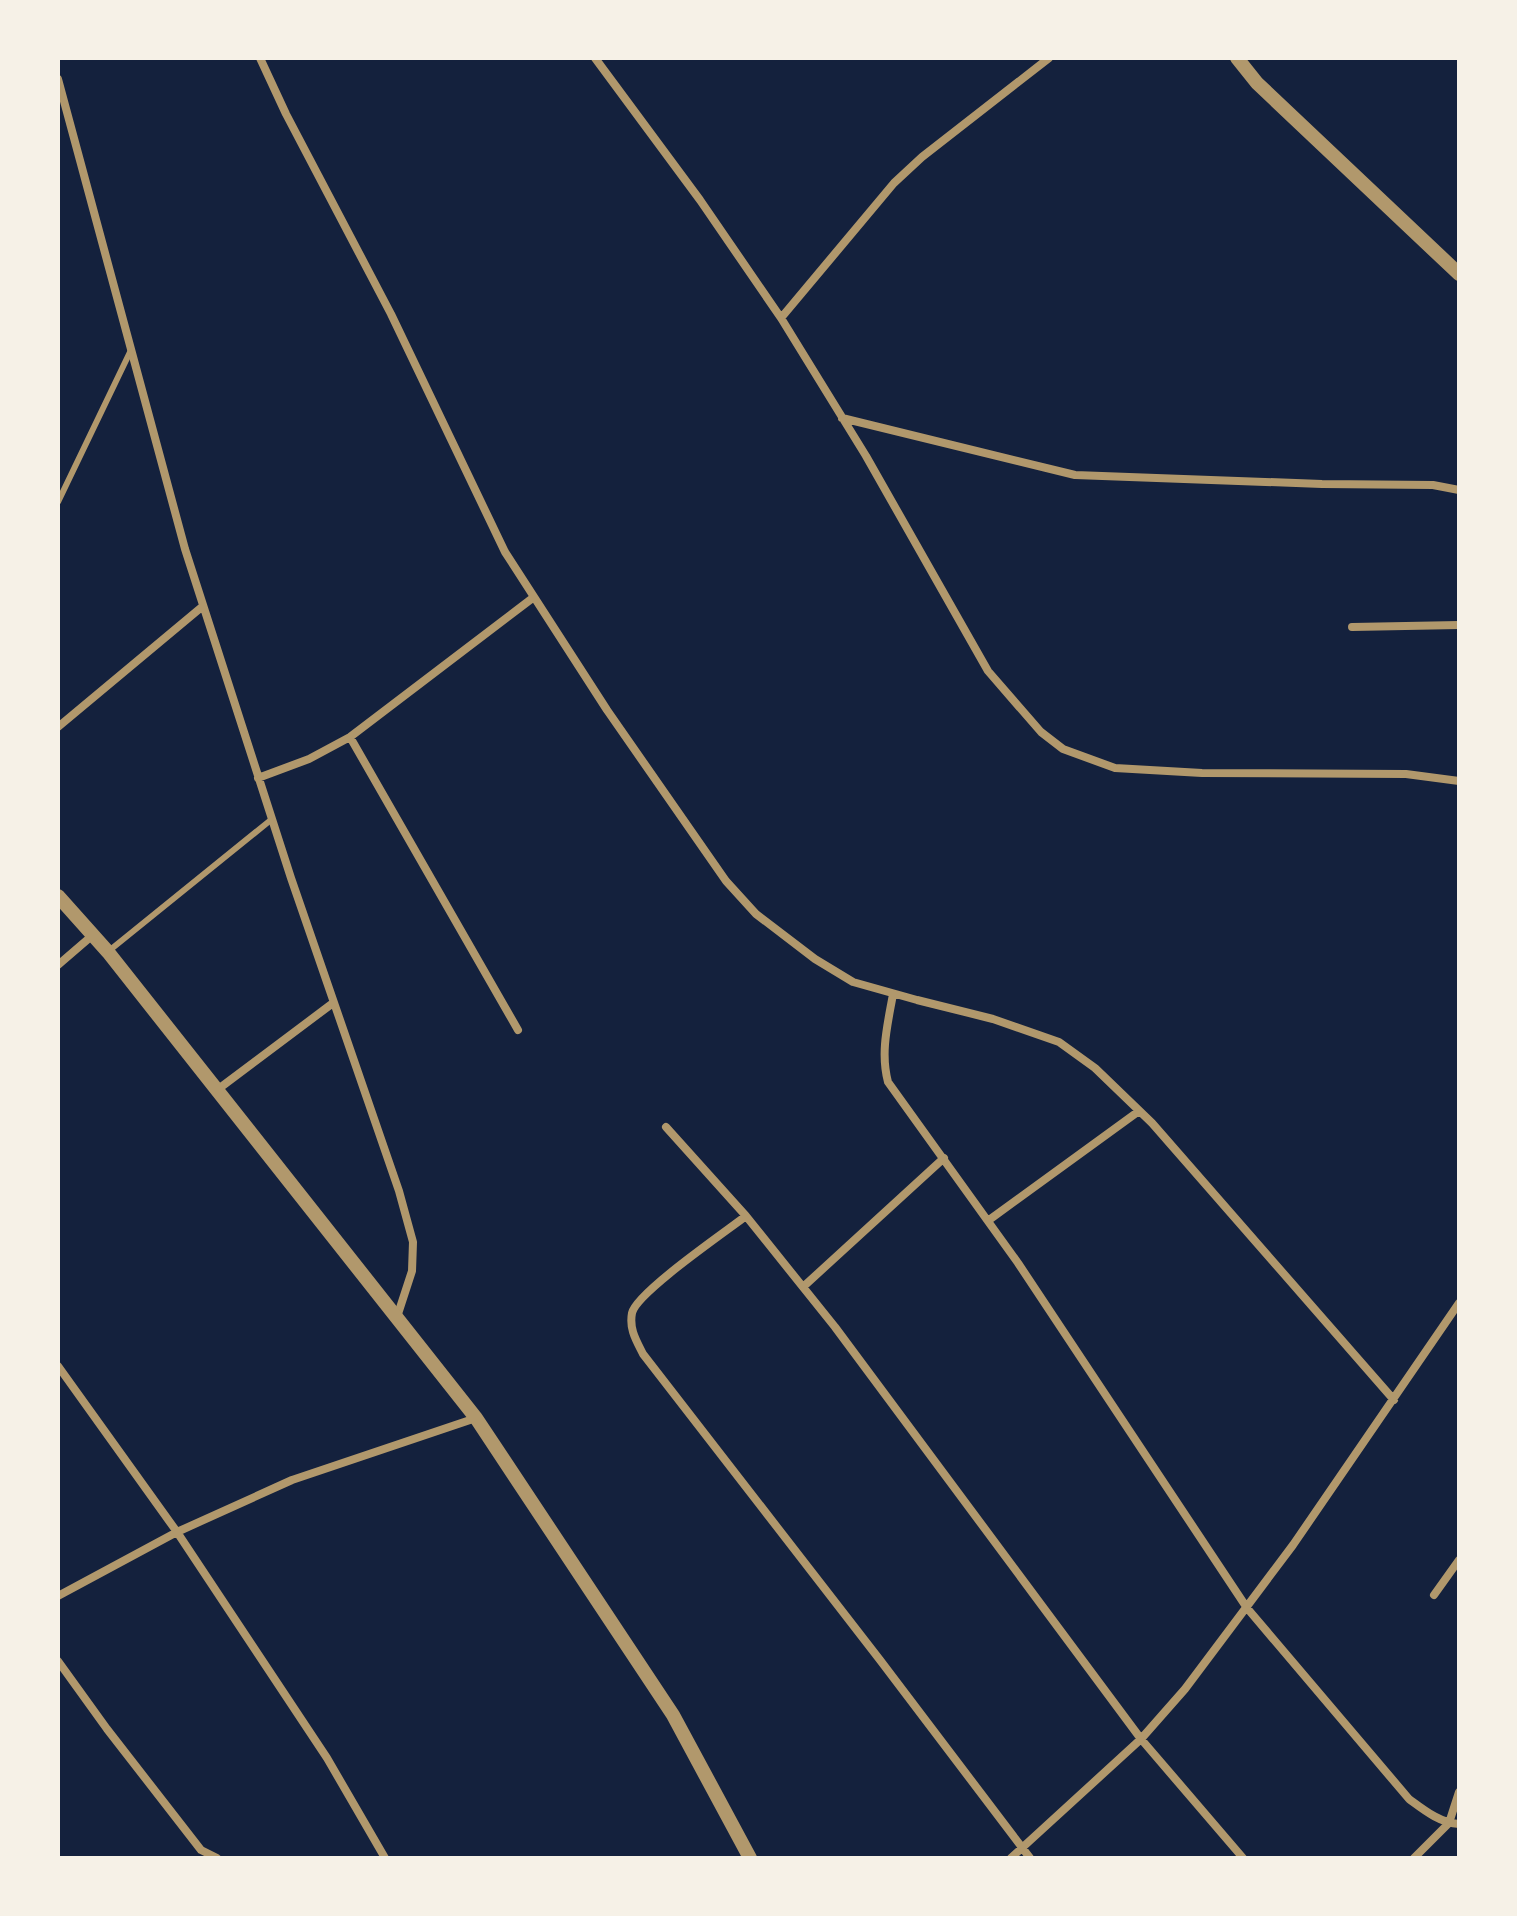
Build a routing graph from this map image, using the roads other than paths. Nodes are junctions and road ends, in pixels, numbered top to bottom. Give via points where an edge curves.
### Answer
1 (260, 58) edge
2 (595, 58) edge
3 (1049, 58) edge
4 (1237, 58) edge
5 (58, 79) edge
6 (1459, 274) edge
7 (781, 318) junction
8 (131, 350) junction
9 (842, 418) junction
10 (1459, 490) edge
11 (58, 502) edge
12 (534, 597) junction
13 (203, 606) junction
14 (1459, 625) edge
15 (1352, 627) dead end
16 (58, 727) edge
17 (350, 737) junction
18 (258, 778) junction
19 (1459, 781) edge
20 (272, 819) junction
21 (58, 896) edge
22 (94, 934) junction
23 (108, 952) junction
24 (58, 965) edge
25 (893, 994) junction
26 (333, 1003) junction
27 (518, 1030) dead end
28 (217, 1090) junction
29 (1139, 1111) junction
30 (666, 1127) dead end
31 (944, 1158) junction
32 (746, 1216) junction
33 (989, 1220) junction
34 (803, 1287) junction
35 (1459, 1303) edge
36 (397, 1317) junction
37 (58, 1366) edge
38 (1394, 1400) junction
39 (476, 1418) junction
40 (177, 1532) junction
41 (1459, 1560) edge
42 (1434, 1595) dead end
43 (58, 1596) edge
44 (1247, 1608) junction
45 (58, 1661) edge
46 (1141, 1739) junction
47 (1459, 1792) edge
48 (1449, 1823) junction
49 (1459, 1824) edge
50 (1022, 1848) junction
51 (383, 1857) edge
52 (217, 1858) edge
53 (750, 1858) edge
54 (1011, 1858) edge
55 (1030, 1858) edge
56 (1243, 1858) edge
57 (1414, 1858) edge

1 - 12 street via 505,552
2 - 7 street
3 - 7 street via 894,183
4 - 6 street
5 - 8 street
7 - 9 street
8 - 11 lane
8 - 13 street
9 - 10 street via 1075,475
9 - 19 street via 988,671 1041,732 1063,749 1115,768 1406,774
12 - 17 street
12 - 25 street via 726,881 756,914 815,959 853,982
13 - 16 street
13 - 18 street
14 - 15 street
17 - 18 street
17 - 27 street
18 - 20 street
20 - 23 lane
20 - 26 street
21 - 22 street
22 - 23 street
22 - 24 street
23 - 28 street
25 - 29 street via 1059,1042
25 - 31 street via 885,1044 888,1082
26 - 28 street
26 - 36 street via 413,1242 412,1271
28 - 36 street
29 - 33 street
29 - 38 street
30 - 32 street
31 - 33 street
31 - 34 street
32 - 34 street
32 - 50 street via 647,1292 632,1309 630,1328 643,1354
33 - 44 street
34 - 46 street
35 - 38 street
36 - 39 street
37 - 40 street
38 - 44 street
39 - 40 street via 292,1480
39 - 53 street via 673,1715
40 - 43 street
40 - 51 street via 327,1758
41 - 42 street
44 - 46 street
44 - 48 street via 1409,1799
45 - 52 street via 201,1850
46 - 50 street
46 - 56 street
47 - 48 street
48 - 49 street
48 - 57 street
50 - 54 street
50 - 55 street

